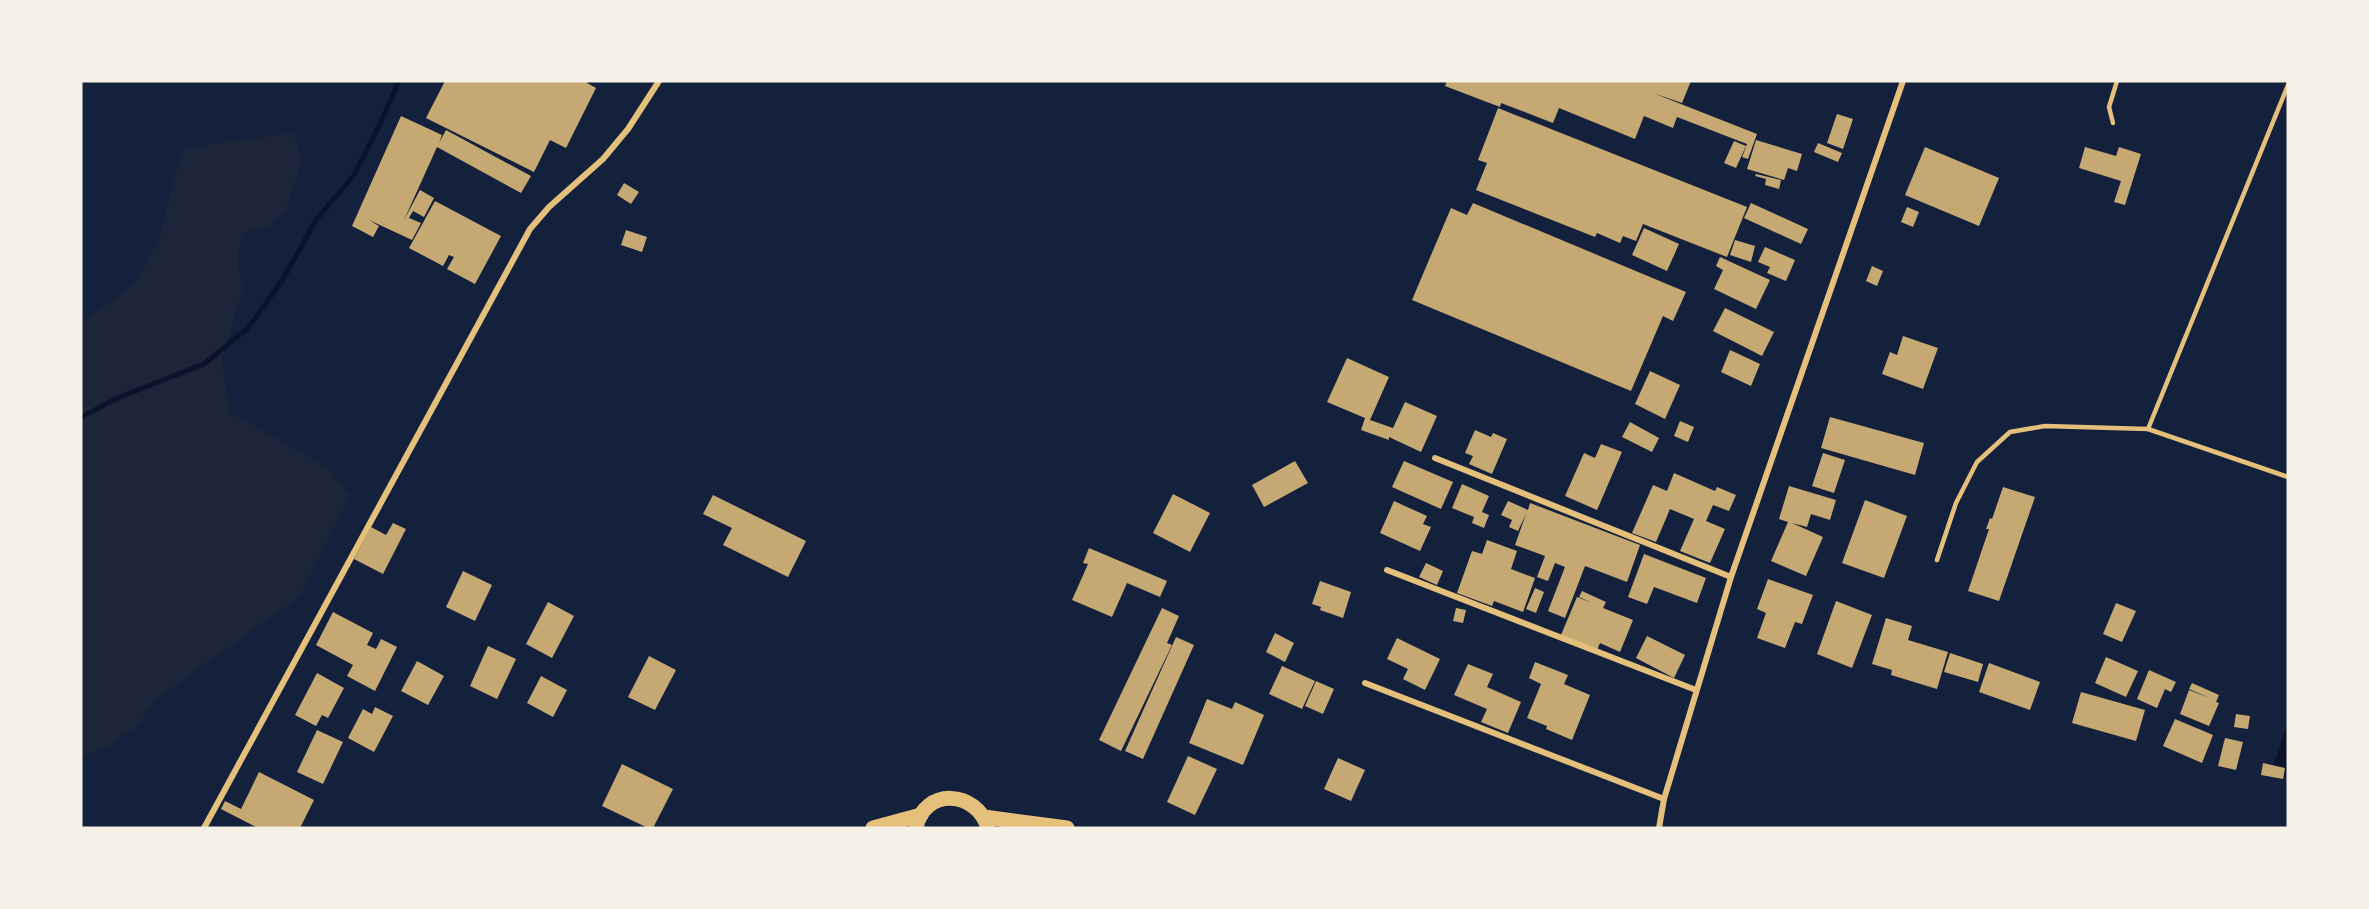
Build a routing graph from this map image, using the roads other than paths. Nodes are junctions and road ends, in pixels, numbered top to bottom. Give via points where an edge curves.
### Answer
1 (659, 81) edge
2 (1903, 81) edge
3 (2117, 81) edge
4 (2288, 85) edge
5 (2113, 123) dead end
6 (2148, 429) junction
7 (1435, 458) dead end
8 (2288, 477) edge
9 (1937, 560) dead end
10 (1386, 570) dead end
11 (1731, 577) junction
12 (1365, 683) dead end
13 (1696, 690) junction
14 (1664, 799) junction
15 (918, 821) edge
16 (986, 823) edge
17 (204, 828) edge
18 (873, 828) edge
19 (1067, 828) edge
20 (1659, 828) edge

1 - 17 street via 603,159 530,229
2 - 11 street
3 - 5 lane via 2109,106
4 - 6 lane
6 - 8 lane
6 - 9 lane via 2044,426 2010,432 1977,462 1956,503
7 - 11 street
10 - 13 street
11 - 13 street
12 - 14 street
13 - 14 street
14 - 20 street
15 - 16 highway via 935,802 953,798 971,804
15 - 18 highway
16 - 19 highway

